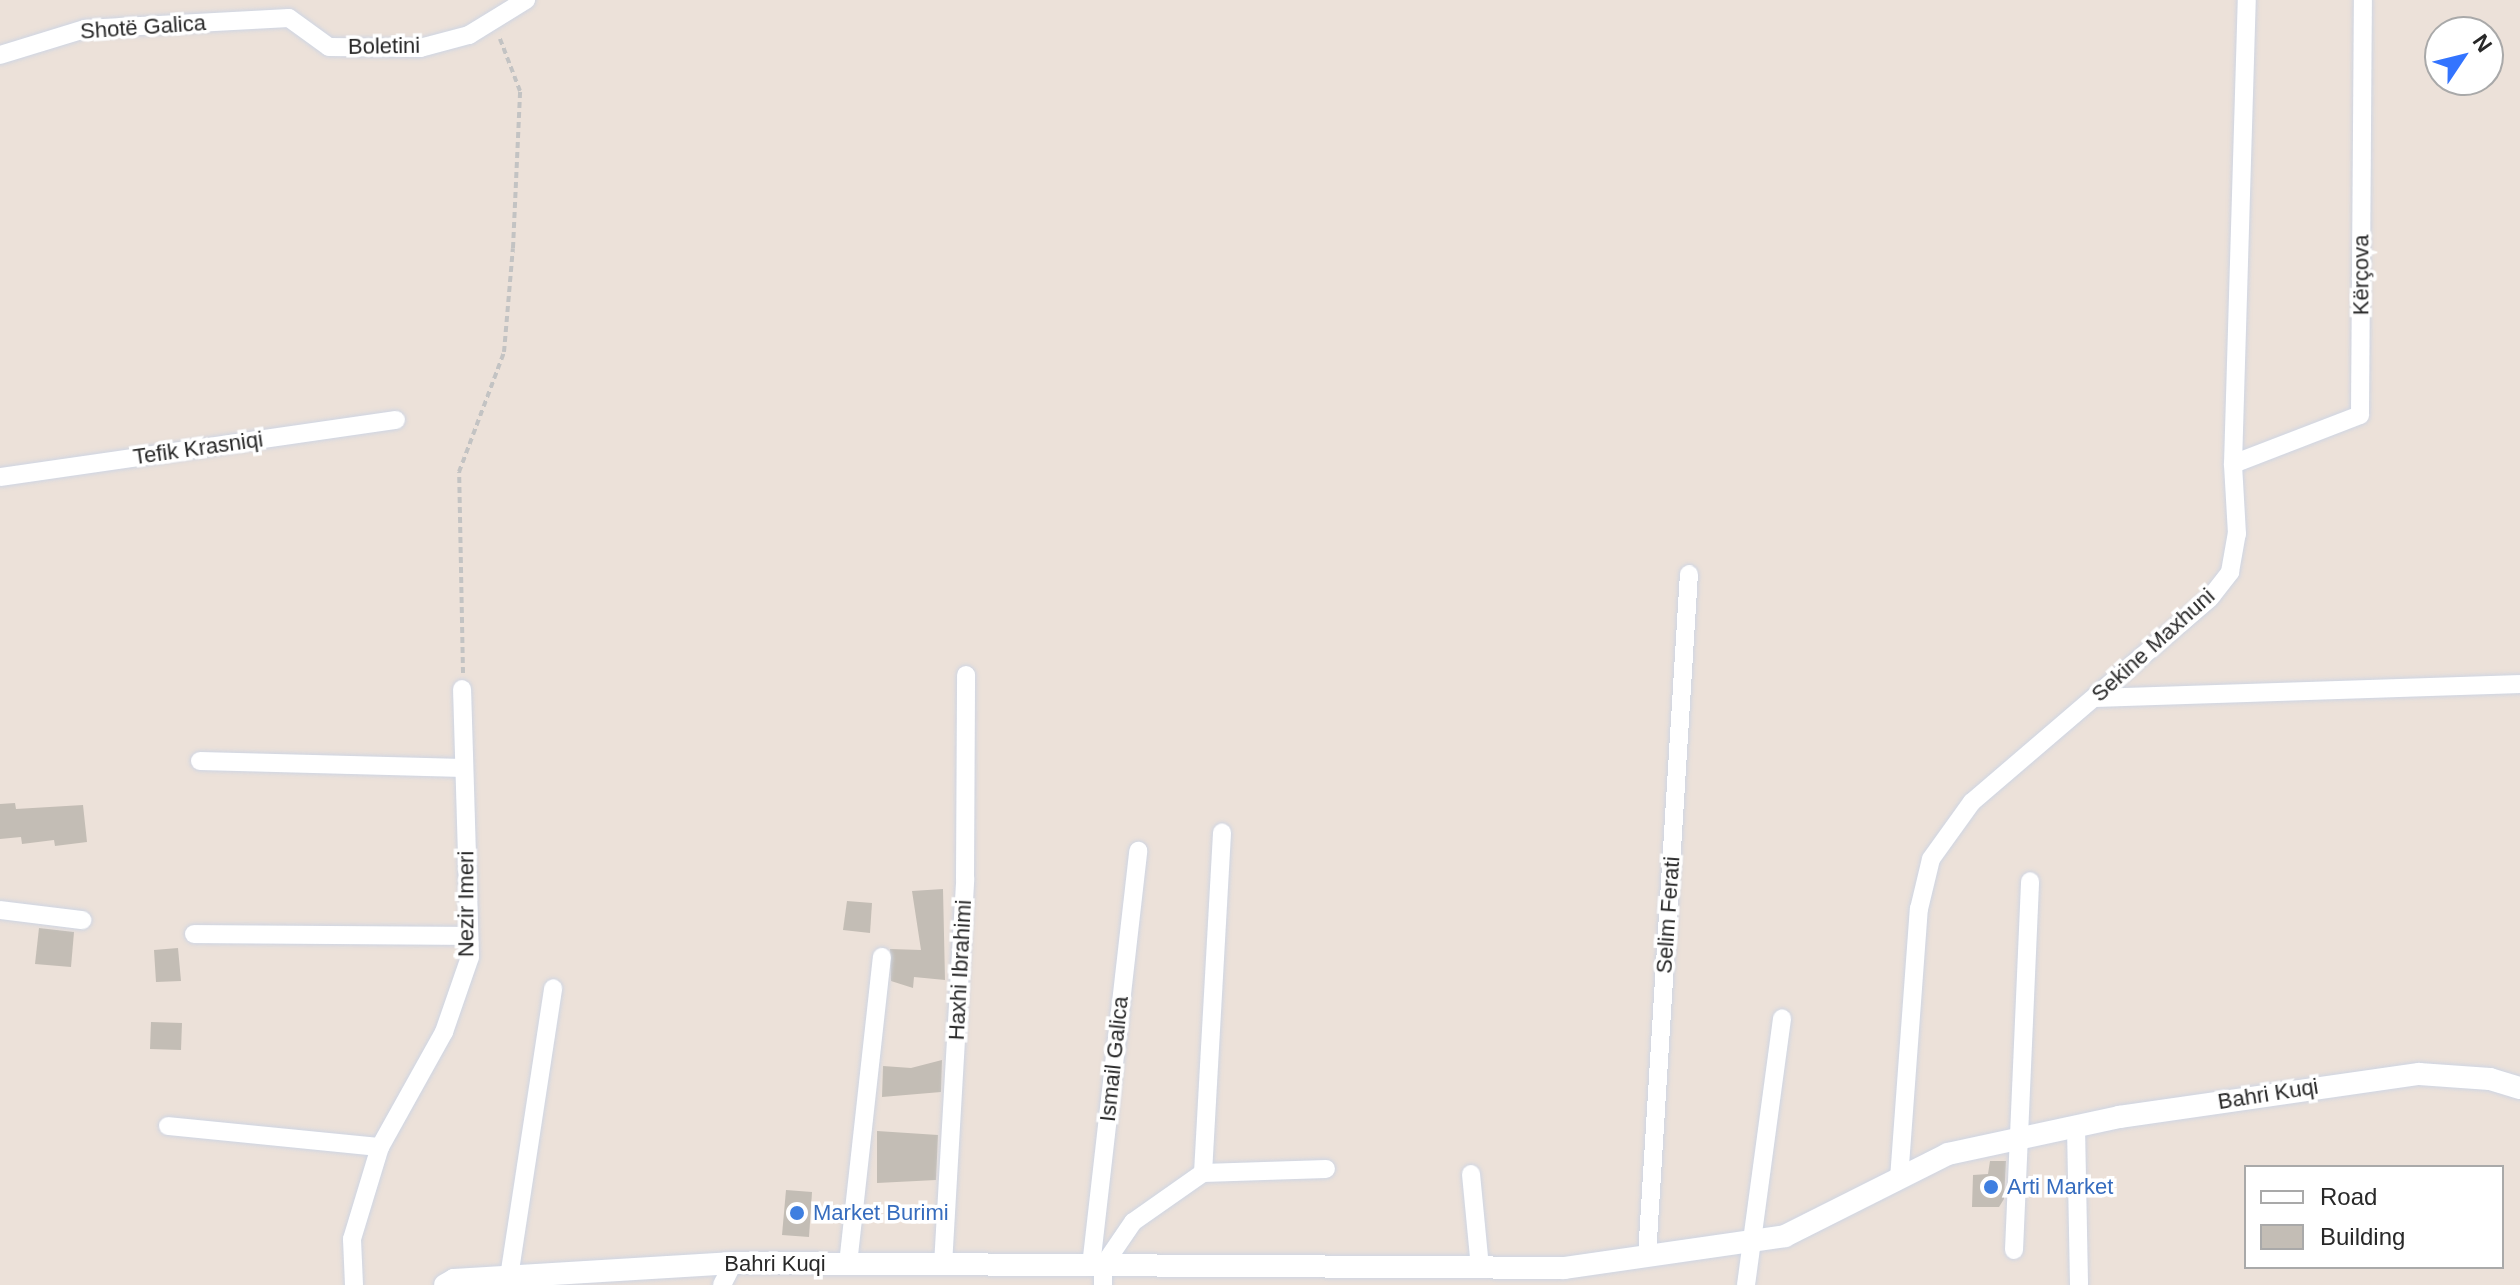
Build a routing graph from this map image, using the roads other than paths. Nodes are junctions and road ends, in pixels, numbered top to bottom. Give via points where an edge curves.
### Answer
1 (526, 0) edge
2 (2247, 0) edge
3 (2363, 0) edge
4 (288, 9) edge
5 (0, 55) edge
6 (396, 420) dead end
7 (2233, 464) junction
8 (0, 477) edge
9 (1689, 574) dead end
10 (966, 675) dead end
11 (2520, 684) edge
12 (462, 689) road end
13 (2096, 698) junction
14 (200, 761) dead end
15 (464, 768) junction
16 (1222, 833) dead end
17 (1138, 851) dead end
18 (2030, 881) dead end
19 (0, 910) edge
20 (82, 920) dead end
21 (194, 934) dead end
22 (469, 936) junction
23 (882, 957) dead end
24 (553, 988) dead end
25 (1782, 1018) dead end
26 (2520, 1088) edge
27 (168, 1126) dead end
28 (2076, 1127) junction
29 (2016, 1140) junction
30 (380, 1147) junction
31 (1326, 1169) dead end
32 (1203, 1173) junction
33 (1471, 1174) dead end
34 (1899, 1179) junction
35 (1749, 1241) junction
36 (2014, 1250) dead end
37 (1647, 1256) junction
38 (733, 1263) junction
39 (848, 1264) junction
40 (943, 1265) junction
41 (1480, 1268) junction
42 (1099, 1273) edge
43 (509, 1277) junction
44 (354, 1285) edge
45 (445, 1285) edge
46 (722, 1285) edge
47 (1746, 1285) edge
48 (2079, 1285) edge

1 - 4 street, Boletini via 469,35 420,48 329,47
2 - 7 street, Sekine Maxhuni
3 - 7 street, Kërçova via 2360,415
4 - 5 street, Shotë Galica via 85,29
6 - 8 street, Tefik Krasniqi
7 - 13 street, Sekine Maxhuni via 2237,534 2230,572 2210,598
9 - 37 street, Selim Ferati
10 - 40 street, Haxhi Ibrahimi via 965,879
11 - 13 street
12 - 15 street, Nezir Imeri
13 - 34 street, Sekine Maxhuni via 1972,802 1931,859 1919,909
14 - 15 street
15 - 22 street, Nezir Imeri
16 - 32 street
17 - 42 street, Ismail Galica
18 - 29 street
19 - 20 street
21 - 22 street
22 - 30 street, Nezir Imeri via 470,957 444,1032
23 - 39 street, Bahri Kuqi
24 - 43 street
25 - 35 street
26 - 28 street, Bahri Kuqi via 2490,1079 2406,1075
27 - 30 street
28 - 29 street, Bahri Kuqi
28 - 48 street
29 - 34 street, Bahri Kuqi via 1948,1154
29 - 36 street
30 - 44 street, Nezir Imeri via 352,1239
31 - 32 street
32 - 42 street via 1133,1222
33 - 41 street
34 - 35 street, Bahri Kuqi via 1785,1236
35 - 37 street, Bahri Kuqi
35 - 47 street
37 - 41 street, Bahri Kuqi via 1564,1268
38 - 39 street, Bahri Kuqi
38 - 43 street, Bahri Kuqi
38 - 46 street
39 - 40 street, Bahri Kuqi
40 - 42 street, Bahri Kuqi
41 - 42 street, Bahri Kuqi
43 - 45 street, Bahri Kuqi

